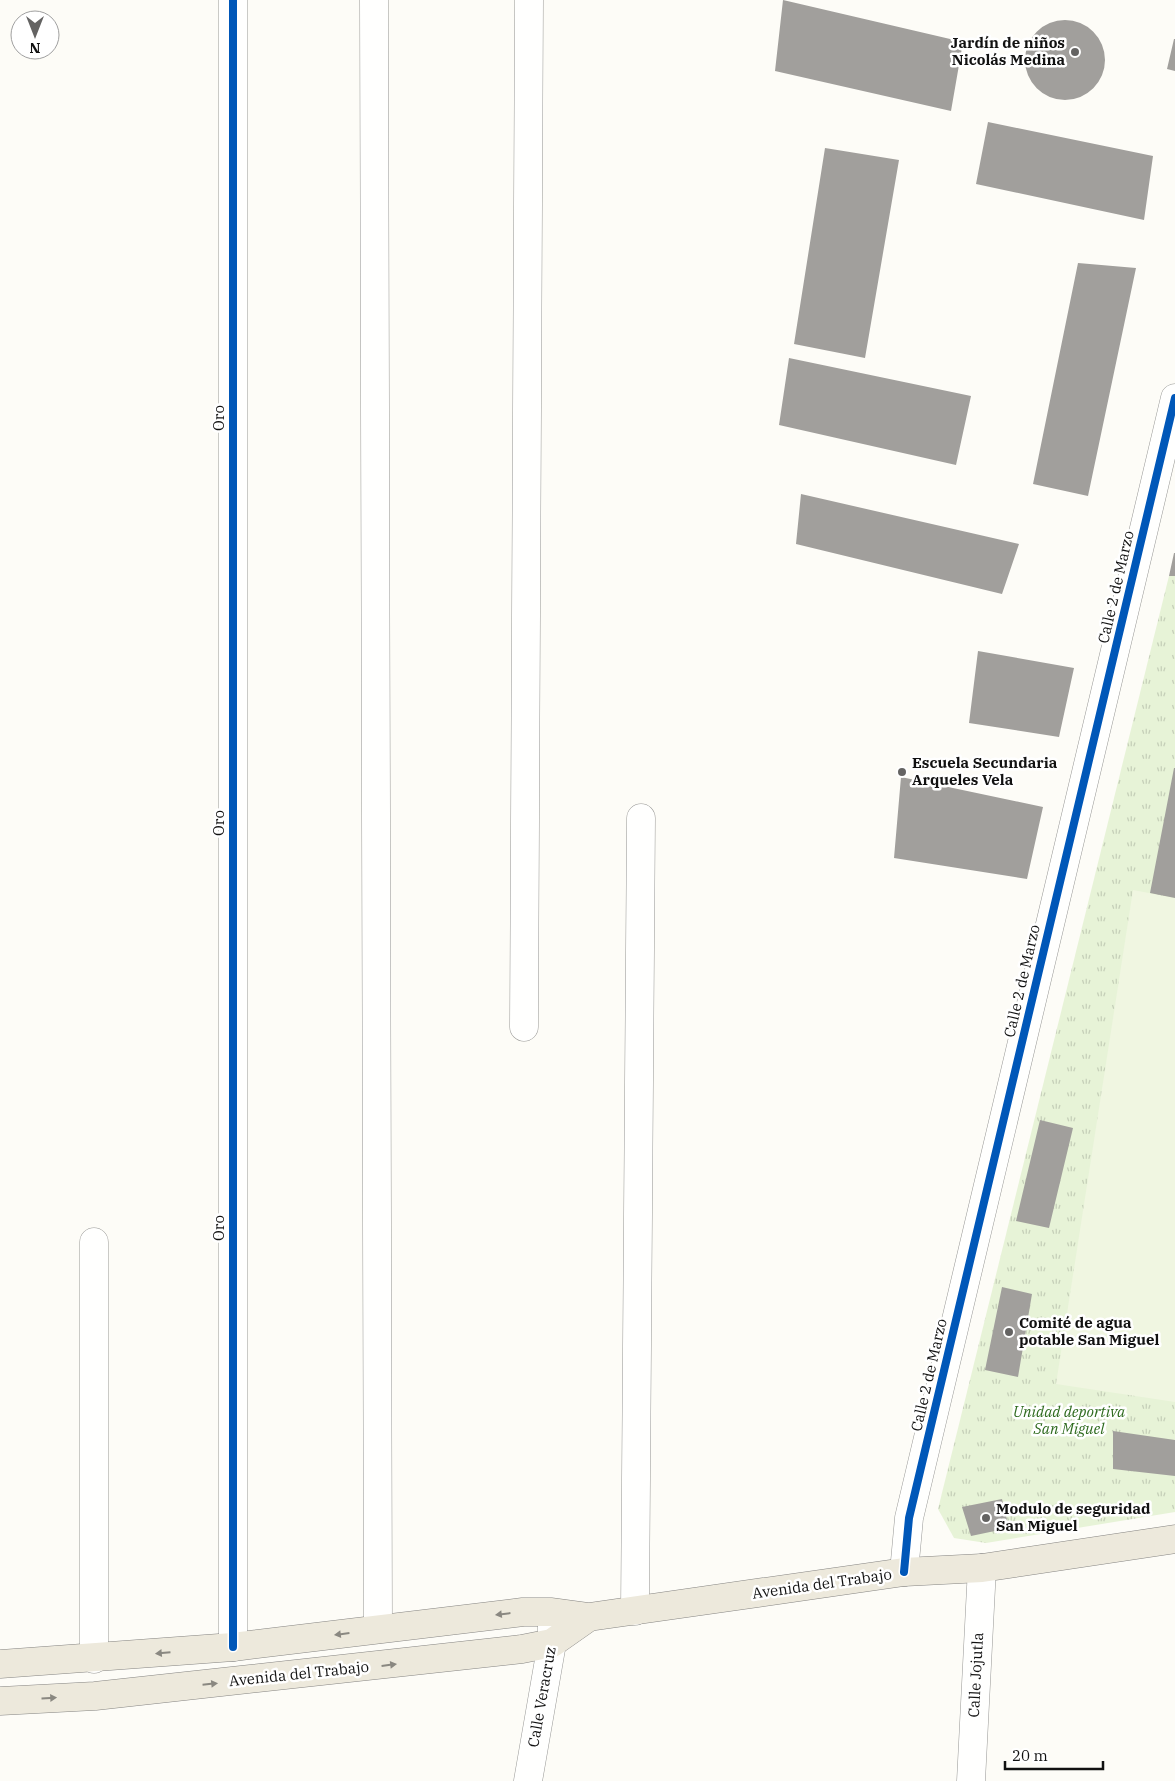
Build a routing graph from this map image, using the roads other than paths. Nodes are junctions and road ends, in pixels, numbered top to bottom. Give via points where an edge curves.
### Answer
1 (233, 0) edge
2 (374, 0) edge
3 (528, 0) edge
4 (1175, 398) edge
5 (641, 818) dead end
6 (524, 1028) dead end
7 (94, 1242) dead end
8 (1175, 1539) edge
9 (982, 1568) junction
10 (904, 1572) junction
11 (552, 1612) junction
12 (635, 1612) junction
13 (589, 1617) junction
14 (378, 1629) junction
15 (552, 1643) junction
16 (233, 1647) junction
17 (94, 1658) junction
18 (0, 1664) edge
19 (0, 1701) edge
20 (528, 1781) edge
21 (971, 1781) edge

1 - 16 street, Oro
2 - 14 street
3 - 6 street
4 - 10 street, Calle 2 de Marzo via 909,1518
5 - 12 street
7 - 17 street
8 - 9 main road, Avenida del Trabajo
9 - 10 main road, Avenida del Trabajo
9 - 21 street, Calle Jojutla
10 - 12 main road, Avenida del Trabajo
11 - 13 main road, Avenida del Trabajo
11 -> 14 main road, Avenida del Trabajo via 523,1612
11 - 15 street, Calle Veracruz
12 - 13 main road, Avenida del Trabajo
13 - 15 main road, Avenida del Trabajo
14 -> 16 main road, Avenida del Trabajo
19 -> 15 main road, Avenida del Trabajo via 105,1695 383,1666
15 - 20 street, Calle Veracruz
16 -> 17 main road, Avenida del Trabajo
17 - 18 main road, Avenida del Trabajo

